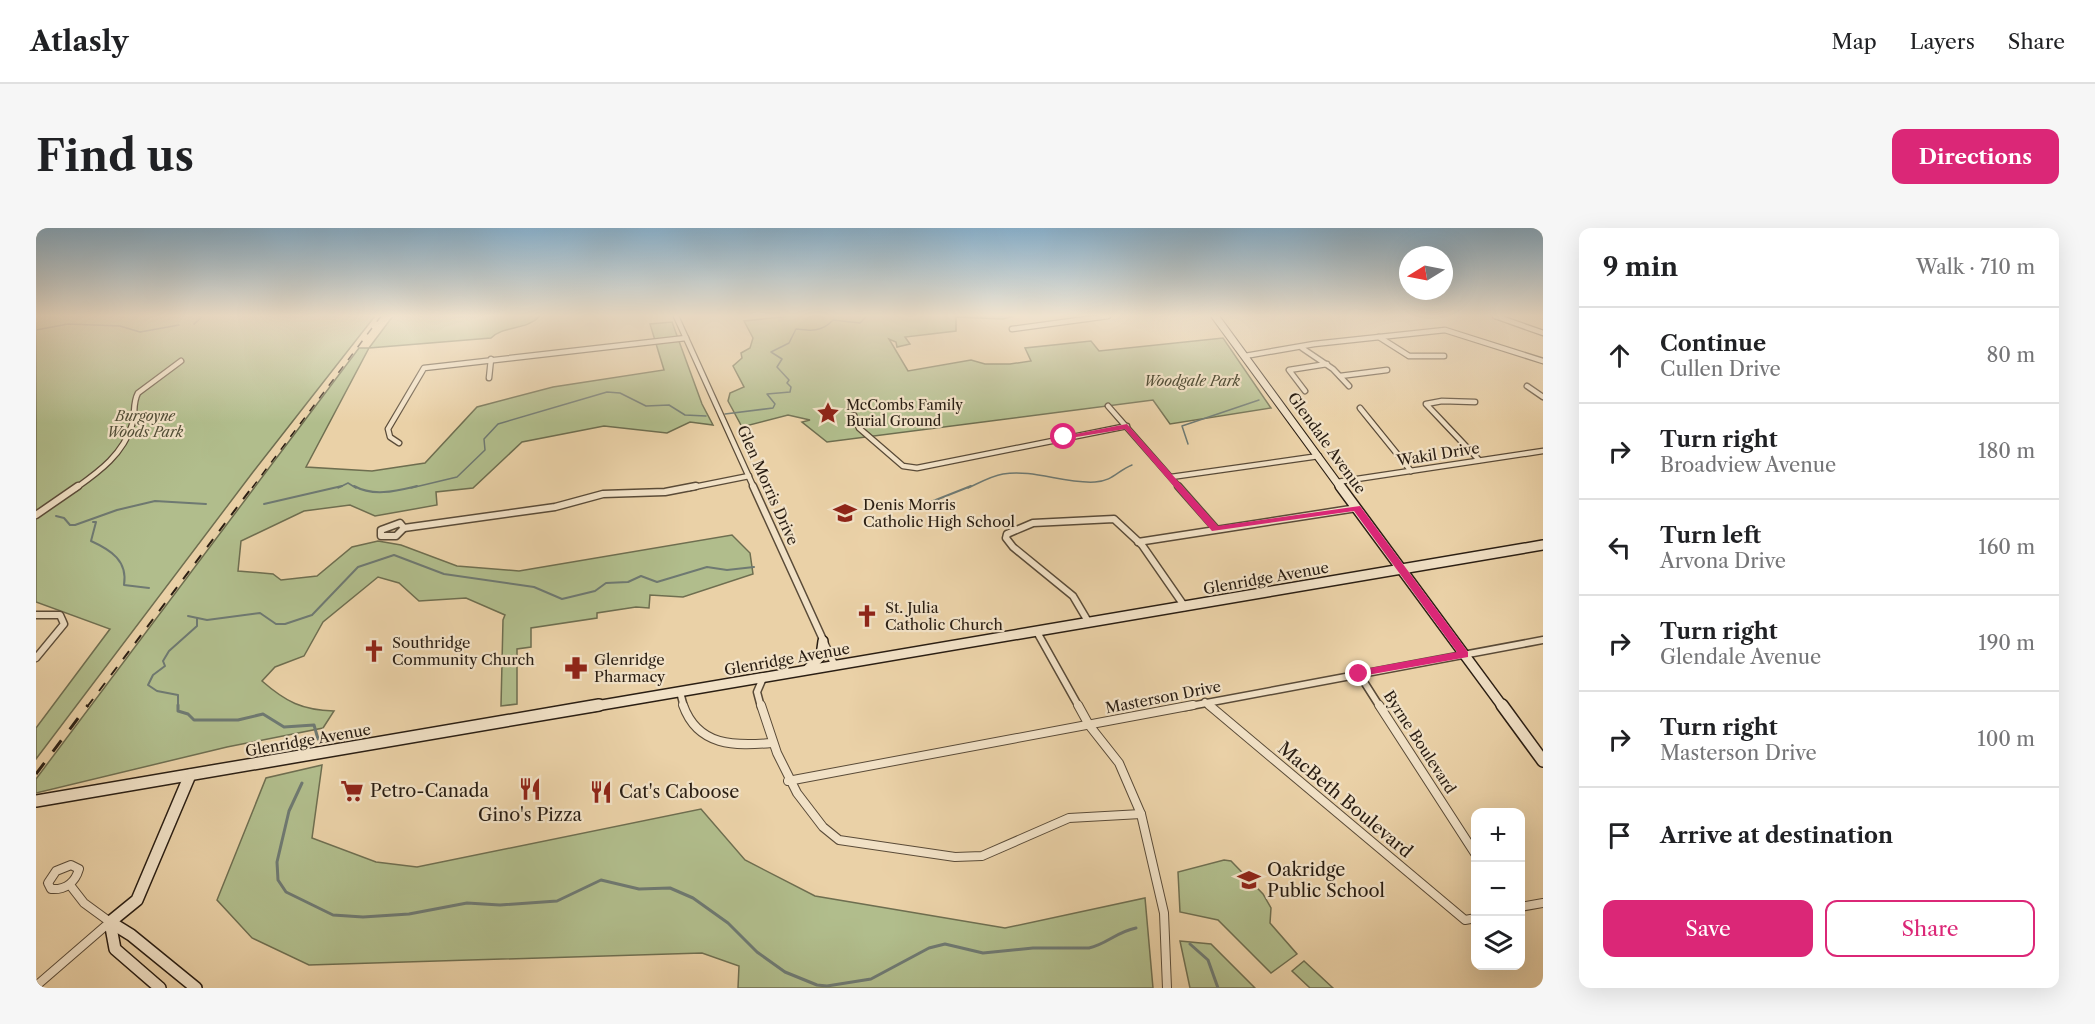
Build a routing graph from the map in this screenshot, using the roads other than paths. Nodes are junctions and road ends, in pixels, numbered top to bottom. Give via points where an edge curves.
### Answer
1 (555, 351) edge
2 (692, 351) edge
3 (1242, 351) edge
4 (1277, 351) edge
5 (1307, 351) edge
6 (1402, 351) edge
7 (1513, 351) edge
8 (1245, 356) junction
9 (1444, 356) dead end
10 (491, 358) junction
11 (181, 361) dead end
12 (1543, 361) edge
13 (1327, 364) junction
14 (1387, 370) dead end
15 (1340, 376) junction
16 (489, 378) dead end
17 (1348, 386) dead end
18 (1527, 386) dead end
19 (1305, 391) dead end
20 (1543, 397) edge
21 (1475, 402) dead end
22 (1108, 406) dead end
23 (1360, 408) dead end
24 (854, 415) dead end
25 (1127, 426) junction
26 (399, 443) dead end
27 (1543, 451) edge
28 (1318, 456) junction
29 (1479, 460) junction
30 (1411, 471) junction
31 (749, 476) junction
32 (1171, 477) junction
33 (1338, 482) junction
34 (1357, 508) junction
35 (36, 515) edge
36 (404, 528) dead end
37 (1216, 529) junction
38 (1138, 542) junction
39 (1543, 545) edge
40 (1402, 569) junction
41 (1185, 607) junction
42 (36, 615) edge
43 (1089, 623) junction
44 (1037, 632) junction
45 (824, 640) junction
46 (1543, 640) edge
47 (1464, 654) junction
48 (36, 658) edge
49 (835, 666) junction
50 (803, 671) junction
51 (1359, 674) junction
52 (763, 678) junction
53 (680, 692) junction
54 (1205, 702) junction
55 (1089, 725) junction
56 (772, 744) junction
57 (1543, 761) edge
58 (190, 775) junction
59 (788, 781) junction
60 (38, 801) edge
61 (1140, 814) junction
62 (1471, 847) edge
63 (70, 885) dead end
64 (1543, 903) edge
65 (1525, 906) edge
66 (1471, 919) edge
67 (110, 922) junction
68 (36, 986) edge
69 (190, 987) edge
70 (160, 988) edge
71 (1167, 988) edge

1 - 10 street
2 - 31 street, Glen Morris Drive
3 - 8 main road, Glendale Avenue
4 - 8 street
5 - 13 street
6 - 9 street via 1409,356
7 - 12 street
8 - 28 main road, Glendale Avenue
10 - 16 street
10 - 26 street via 424,368 388,429 390,437
11 - 35 street via 138,393 130,433 103,469
13 - 15 street
13 - 19 street via 1289,370
14 - 15 street
15 - 17 street
18 - 20 street
21 - 29 street via 1426,404
22 - 25 street
23 - 30 street
24 - 25 street via 859,428 903,466 917,468
25 - 32 street
27 - 29 street, Wakil Drive
28 - 32 street
28 - 33 main road, Glendale Avenue
29 - 30 street, Wakil Drive
30 - 33 street, Wakil Drive
31 - 36 street via 664,492 603,494 555,507
31 - 45 street, Glen Morris Drive
32 - 37 street
33 - 34 main road, Glendale Avenue
34 - 37 street
34 - 40 main road, Glendale Avenue
37 - 38 street
38 - 41 street
38 - 43 street via 1114,519 1033,523 1007,534 1013,547 1073,596
39 - 40 main road, Glenridge Avenue
40 - 41 main road, Glenridge Avenue
40 - 47 main road, Glendale Avenue
41 - 43 main road, Glenridge Avenue
42 - 48 street via 60,615 64,624
43 - 44 main road, Glenridge Avenue
44 - 49 main road, Glenridge Avenue
44 - 55 street
45 - 49 street, Glen Morris Drive
45 - 50 main road via 821,656
46 - 47 street, Masterson Drive
47 - 51 street, Masterson Drive
47 - 57 main road, Glendale Avenue
49 - 50 main road, Glenridge Avenue
50 - 52 main road, Glenridge Avenue
51 - 54 street, Masterson Drive
51 - 62 street, Byrne Boulevard
52 - 53 main road, Glenridge Avenue
52 - 56 street via 757,692
53 - 56 street via 682,710 700,732 730,746
53 - 58 main road, Glenridge Avenue
54 - 55 street, Masterson Drive
54 - 66 street, MacBeth Boulevard via 1465,920
55 - 59 street, Masterson Drive
55 - 61 street via 1119,763
56 - 59 street
58 - 60 main road, Glenridge Avenue
58 - 67 main road via 137,900
59 - 61 street via 827,833 839,840 955,857 998,851 1069,818
61 - 71 street via 1164,913
63 - 67 street via 84,903
64 - 65 street
67 - 68 street
67 - 69 main road via 131,935
67 - 70 main road via 115,949

